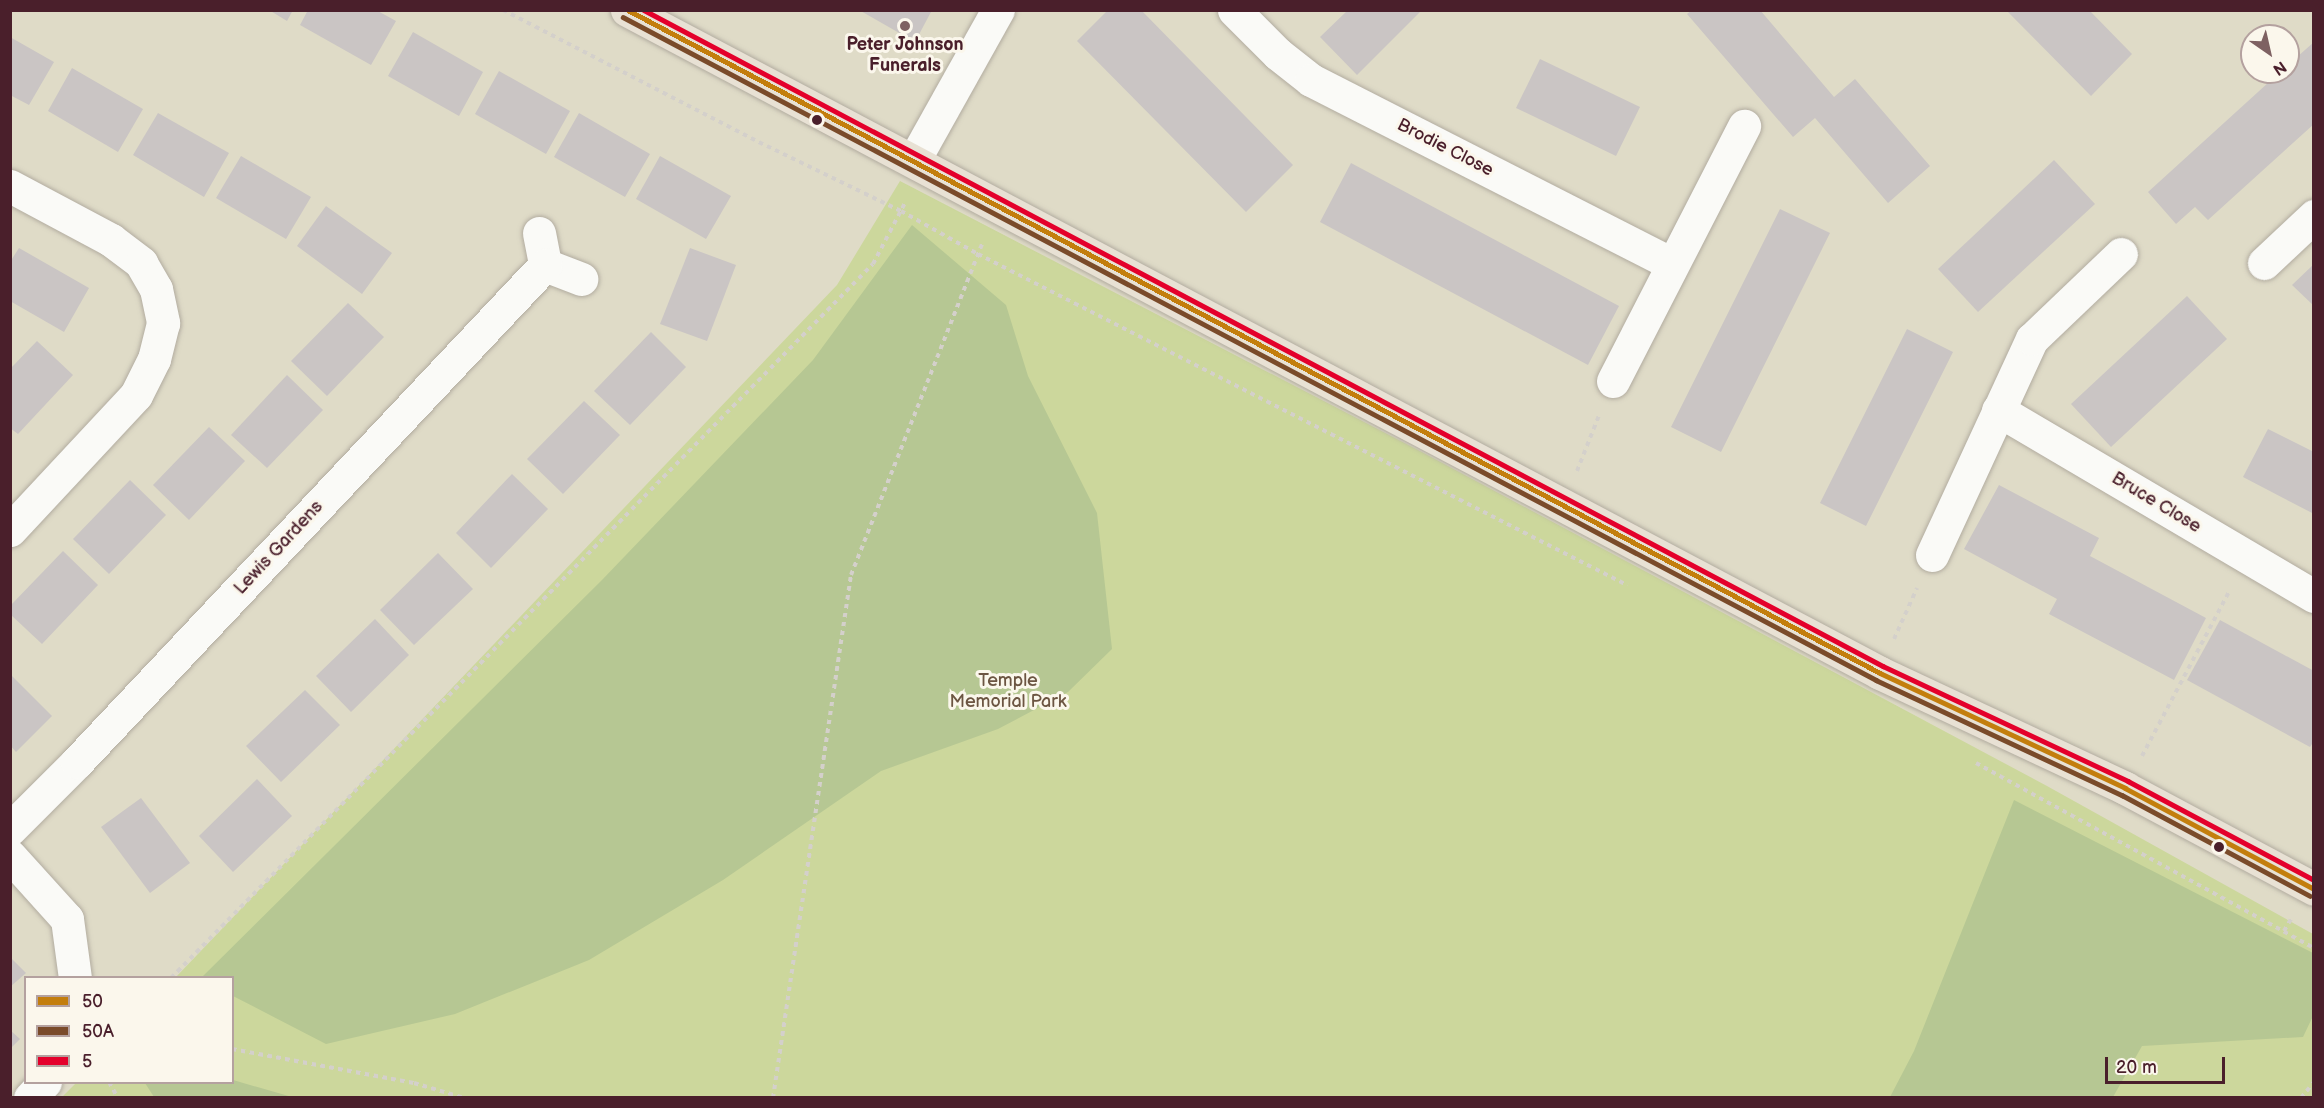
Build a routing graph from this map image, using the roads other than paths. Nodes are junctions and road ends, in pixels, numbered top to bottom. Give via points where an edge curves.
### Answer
1 (627, 10) edge
2 (998, 10) edge
3 (1234, 10) edge
4 (1744, 126) dead end
5 (920, 163) junction
6 (10, 186) edge
7 (2313, 216) edge
8 (539, 233) dead end
9 (2121, 254) dead end
10 (2264, 263) dead end
11 (1672, 264) junction
12 (545, 265) junction
13 (581, 279) dead end
14 (1613, 381) road end
15 (1998, 410) junction
16 (10, 530) edge
17 (1932, 555) road end
18 (2313, 596) edge
19 (10, 829) edge
20 (10, 856) edge
21 (2313, 889) edge
22 (75, 976) edge
23 (44, 1084) edge
24 (30, 1098) edge

1 - 5 main road
2 - 5 street
3 - 11 street, Brodie Close via 1311,80
4 - 11 street
5 - 21 main road via 1880,673 2125,788
6 - 16 street via 111,240 141,262 156,289 163,323 154,359 136,396
7 - 10 street
8 - 12 street
9 - 15 street via 2032,339
11 - 14 street
12 - 13 street
12 - 19 street, Lewis Gardens
15 - 17 street
15 - 18 street, Bruce Close
20 - 22 street via 67,919
23 - 24 street

